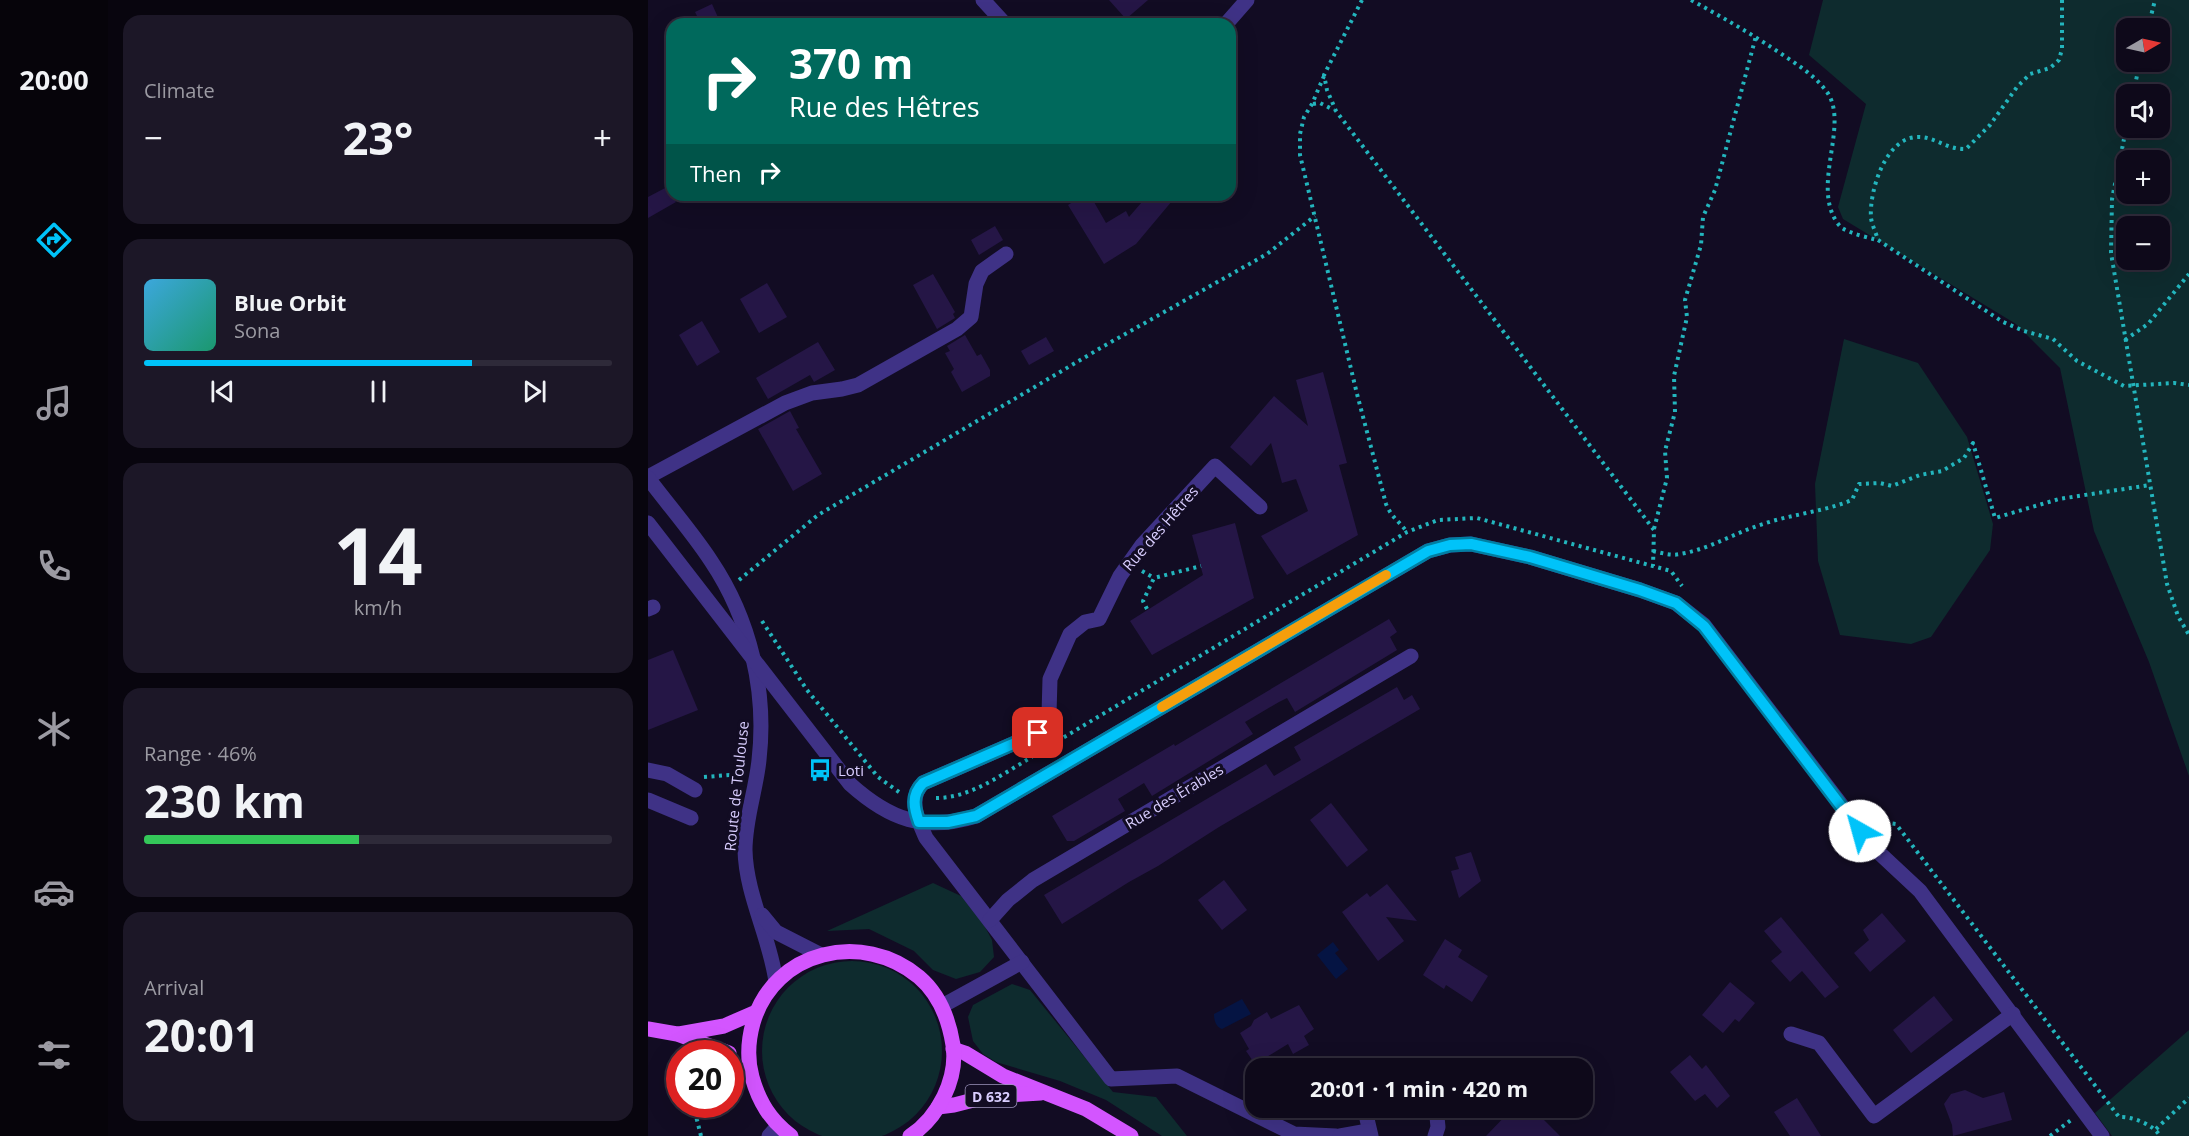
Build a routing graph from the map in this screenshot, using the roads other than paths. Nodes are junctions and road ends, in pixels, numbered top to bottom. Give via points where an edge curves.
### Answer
1 (983, 0) edge
2 (1247, 0) edge
3 (1000, 18) edge
4 (1231, 18) edge
5 (1006, 254) dead end
6 (648, 478) edge
7 (1260, 507) dead end
8 (648, 523) edge
9 (752, 656) junction
10 (1411, 656) dead end
11 (648, 770) edge
12 (695, 790) road end
13 (648, 800) edge
14 (691, 818) dead end
15 (919, 822) junction
16 (758, 910) junction
17 (990, 920) junction
18 (820, 955) junction
19 (1022, 962) junction
20 (776, 982) junction
21 (942, 1006) junction
22 (756, 1012) junction
23 (2013, 1014) junction
24 (648, 1029) edge
25 (677, 1034) junction
26 (1791, 1034) dead end
27 (694, 1040) edge
28 (953, 1049) junction
29 (744, 1062) edge
30 (748, 1064) junction
31 (1044, 1093) junction
32 (939, 1107) junction
33 (1367, 1118) edge
34 (1438, 1118) edge
35 (773, 1131) edge
36 (1370, 1133) edge
37 (791, 1136) edge
38 (910, 1136) edge
39 (1131, 1136) edge
40 (1336, 1136) edge
41 (1340, 1136) edge
42 (1435, 1136) edge
43 (2102, 1136) edge

1 - 3 street
2 - 4 street
5 - 6 street via 982,271 971,317 957,329 858,385 812,393 785,403
6 - 9 street, Route de Toulouse via 712,562 735,604
7 - 15 street, Rue des Hêtres via 1215,465 1142,545 1119,576 1099,619 1085,622 1071,634 1050,679 1049,714 1038,733 923,783 915,795
8 - 9 street
9 - 15 street via 850,784 884,811
9 - 16 street, Route de Toulouse via 761,712 759,760 745,850
10 - 17 street, Rue des Érables via 1028,884
11 - 12 street via 667,774
13 - 14 street
15 - 17 street via 926,838
15 - 23 street via 948,822 976,816 1428,551 1471,544 1640,590 1676,603 1704,626 1875,849 1920,891
16 - 18 street via 777,932
16 - 20 street, Route de Toulouse
17 - 19 street
18 - 20 main road via 796,965
18 - 21 main road via 856,950 891,958 921,978
19 - 21 street
19 - 40 street via 1111,1079 1177,1076 1294,1134
20 - 22 main road
21 - 28 main road
22 - 25 main road via 724,1026
22 - 30 main road
23 - 26 street via 1874,1116 1819,1044
23 - 43 street
24 - 25 main road
25 - 27 main road
28 - 31 main road, D 632
28 - 32 main road via 950,1079
29 - 30 main road
30 - 35 main road
31 - 32 main road, D 632 via 989,1096
31 - 39 main road, D 632 via 1086,1108
32 - 38 main road
33 - 36 street
34 - 42 street
35 - 37 main road
36 - 41 street

